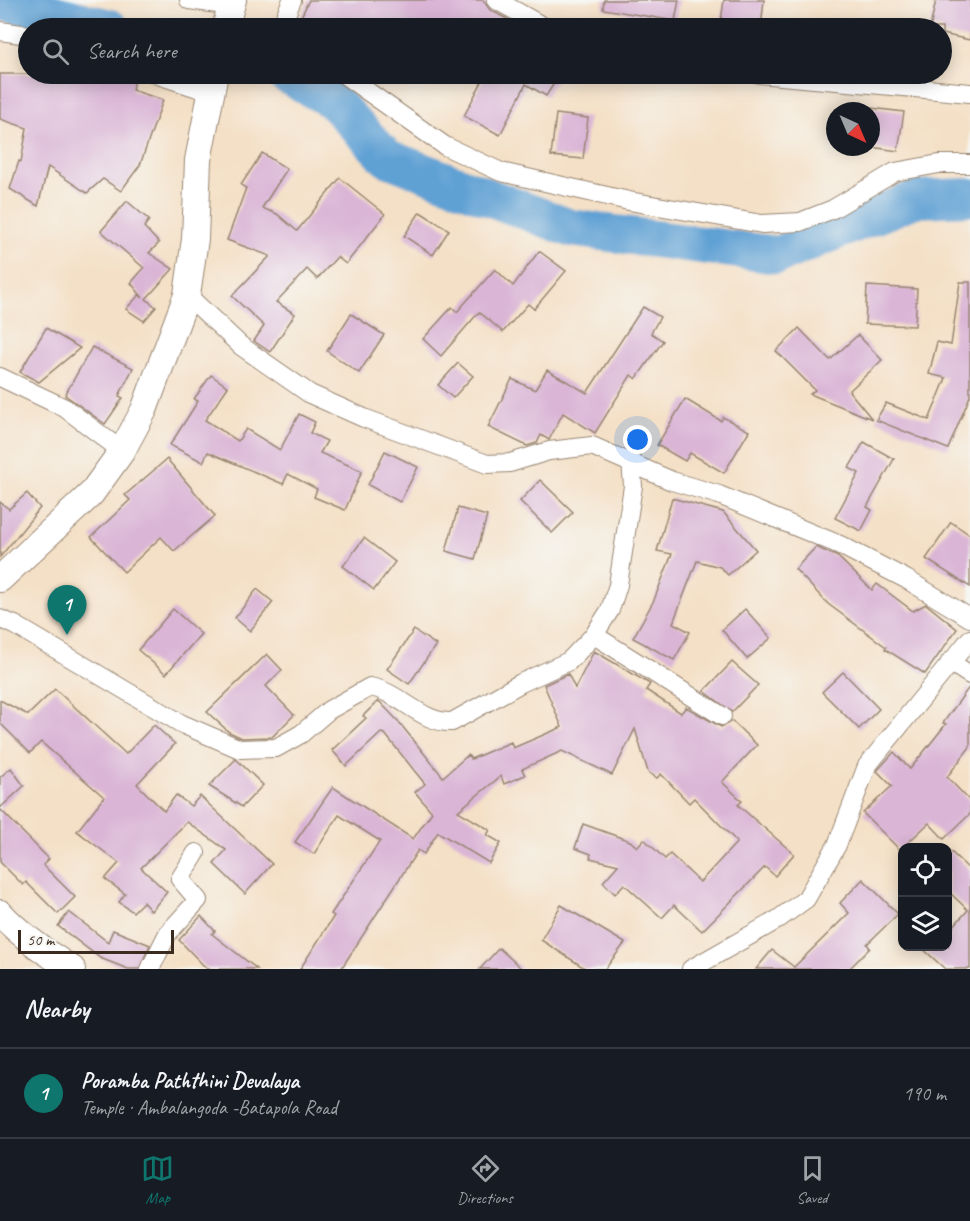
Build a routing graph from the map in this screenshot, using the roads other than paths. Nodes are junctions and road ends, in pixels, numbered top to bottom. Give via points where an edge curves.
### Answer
1 (189, 0) edge
2 (292, 0) edge
3 (496, 0) edge
4 (230, 12) edge
5 (285, 18) edge
6 (528, 18) edge
7 (0, 31) edge
8 (18, 34) edge
9 (213, 84) edge
10 (357, 84) edge
11 (870, 84) edge
12 (970, 93) edge
13 (970, 165) edge
14 (187, 295) junction
15 (0, 377) edge
16 (122, 451) junction
17 (631, 461) junction
18 (0, 579) edge
19 (970, 618) edge
20 (0, 619) edge
21 (594, 635) junction
22 (970, 639) edge
23 (950, 662) junction
24 (970, 675) edge
25 (722, 716) dead end
26 (196, 853) dead end
27 (0, 913) edge
28 (72, 969) edge
29 (150, 969) edge
30 (691, 969) edge

1 - 4 street
2 - 5 street
3 - 6 street
7 - 8 street
9 - 14 main road via 198,160 195,239
10 - 13 street via 445,146 501,172 629,201 762,224 800,222 833,209 895,172 939,164
11 - 12 street
14 - 16 main road via 144,410
14 - 17 street via 241,346 310,394 435,445 487,464 592,446
15 - 16 street via 65,408
16 - 18 main road via 91,494
17 - 19 street via 672,482 719,495 840,545
17 - 21 street via 633,486 618,585 610,610
20 - 21 street via 182,724 240,749 276,748 301,734 329,710 370,687 386,690 441,723 452,722 569,661
21 - 25 street
22 - 23 street
23 - 24 street
23 - 30 street via 867,766 837,845 806,900
26 - 29 street via 180,879 198,900 168,933
27 - 28 main road via 45,953

